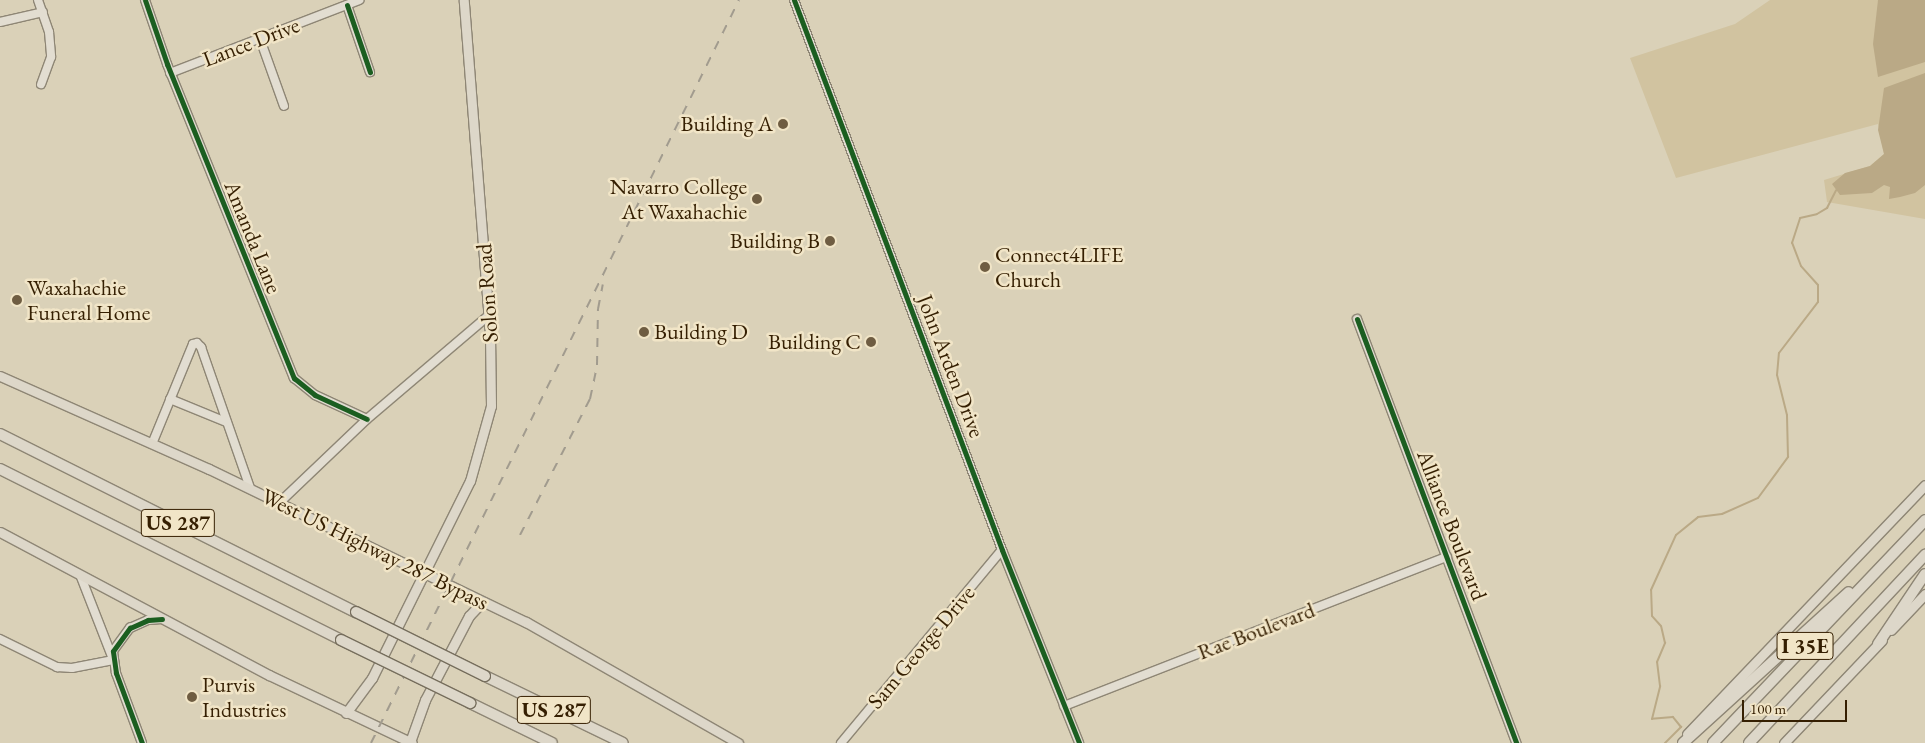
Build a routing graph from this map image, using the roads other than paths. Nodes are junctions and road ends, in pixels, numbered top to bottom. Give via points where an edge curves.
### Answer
1 (38, 0) edge
2 (145, 0) edge
3 (359, 0) edge
4 (464, 0) edge
5 (794, 0) edge
6 (348, 4) junction
7 (43, 12) junction
8 (0, 22) edge
9 (260, 38) junction
10 (370, 72) dead end
11 (170, 73) junction
12 (41, 84) dead end
13 (284, 106) dead end
14 (488, 316) junction
15 (1357, 319) dead end
16 (0, 376) edge
17 (170, 398) junction
18 (367, 419) junction
19 (226, 422) junction
20 (0, 434) edge
21 (152, 444) junction
22 (0, 469) edge
23 (1925, 485) edge
24 (250, 488) junction
25 (278, 504) junction
26 (1925, 520) edge
27 (0, 532) edge
28 (1002, 550) junction
29 (1896, 550) junction
30 (1925, 555) edge
31 (1447, 557) junction
32 (424, 574) junction
33 (1925, 574) edge
34 (81, 577) junction
35 (1925, 594) edge
36 (482, 602) junction
37 (162, 619) junction
38 (0, 638) edge
39 (1878, 644) junction
40 (113, 660) junction
41 (1064, 706) junction
42 (346, 713) junction
43 (142, 743) edge
44 (411, 743) edge
45 (552, 743) edge
46 (623, 743) edge
47 (738, 743) edge
48 (841, 743) edge
49 (1079, 743) edge
50 (1516, 743) edge
51 (1678, 743) edge
52 (1684, 743) edge
53 (1713, 743) edge
54 (1749, 743) edge
55 (1784, 743) edge

1 - 7 street
2 - 11 street, Amanda Lane
3 - 6 street, Lance Drive
4 - 14 main road, Solon Road
5 - 28 street, John Arden Drive
6 - 9 street, Lance Drive
6 - 10 street
7 - 8 street
7 - 12 street via 51,56
9 - 11 street, Lance Drive
9 - 13 street
11 - 18 street, Amanda Lane via 294,378 315,395
14 - 18 street
14 - 32 main road, Solon Road via 492,394 489,418 470,481
15 - 31 street, Alliance Boulevard
16 - 21 main road, West US Highway 287 Bypass
17 - 19 street
17 - 19 street via 193,344 197,343 201,346
17 - 21 street
18 - 25 street
19 - 24 street
20 - 46 highway, US 287, bridge
21 - 24 main road, West US Highway 287 Bypass
22 - 45 highway, US 287, bridge
23 - 51 main road
24 - 25 main road, West US Highway 287 Bypass
25 - 32 main road, West US Highway 287 Bypass
26 - 29 highway, I 35E
27 - 34 main road
28 - 41 street, John Arden Drive
28 - 48 street, Sam George Drive
29 - 52 highway
29 - 53 highway, I 35E
30 - 54 highway, I 35E
31 - 41 street, Rae Boulevard
31 - 50 street, Alliance Boulevard
32 - 36 main road, West US Highway 287 Bypass
32 - 42 main road, Solon Road via 372,678
33 - 39 highway
34 - 37 main road
34 - 40 street via 108,654
35 - 39 main road
36 - 44 main road via 469,616 425,700
36 - 47 main road, West US Highway 287 Bypass via 526,622
37 - 40 street via 148,620 130,628 114,648
37 - 42 main road
38 - 40 street via 57,667 72,668
39 - 55 main road
40 - 43 street
41 - 49 street, John Arden Drive
42 - 44 main road

